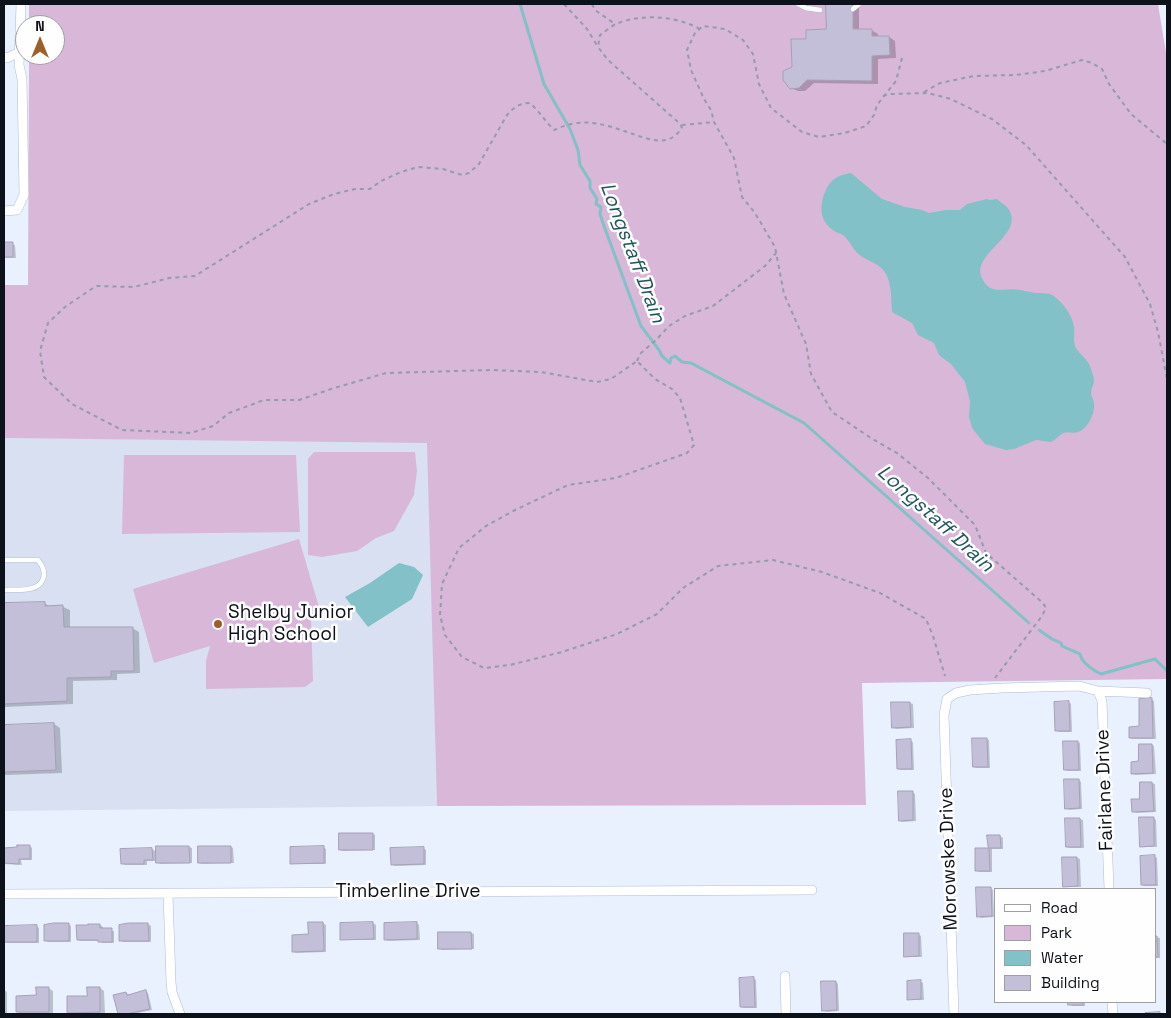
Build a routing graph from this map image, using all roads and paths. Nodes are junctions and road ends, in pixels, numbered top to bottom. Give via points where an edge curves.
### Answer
1 (564, 4) edge
2 (592, 4) edge
3 (798, 4) edge
4 (859, 4) edge
5 (853, 8) dead end
6 (820, 10) dead end
7 (615, 24) junction
8 (700, 29) junction
9 (598, 47) junction
10 (902, 58) dead end
11 (19, 65) edge
12 (922, 93) junction
13 (883, 96) junction
14 (714, 122) junction
15 (680, 125) junction
16 (1167, 144) edge
17 (4, 211) edge
18 (776, 253) junction
19 (637, 361) junction
20 (1167, 380) edge
21 (4, 560) edge
22 (4, 590) edge
23 (945, 676) dead end
24 (995, 678) dead end
25 (1098, 692) junction
26 (1147, 692) dead end
27 (1109, 888) edge
28 (812, 890) dead end
29 (4, 894) edge
30 (168, 894) junction
31 (785, 976) dead end
32 (180, 1014) edge
33 (786, 1014) edge
34 (954, 1014) edge

1 - 9 path via 587,29
2 - 7 path via 595,10
3 - 6 lane
4 - 5 lane
7 - 8 path via 655,17 680,20
7 - 9 path via 600,35
8 - 13 path via 703,26 725,29 743,40 753,54 759,84 771,108 802,132 819,137 866,126
8 - 14 path via 687,50 691,70
9 - 15 path via 608,60
10 - 13 path via 896,82
11 - 17 street via 25,187 20,207
12 - 13 path
12 - 16 path via 940,83 974,76 1046,71 1082,60 1102,69 1131,114
12 - 20 path via 951,98 992,119 1026,145 1116,245 1150,304
14 - 15 path
14 - 18 path via 734,158 742,197 755,212
15 - 19 path via 682,127 676,135 662,142 590,122 554,130 530,103 523,103 507,115 479,164 469,173 462,175 443,169 418,168 401,172 370,189 334,194 309,204 195,276 169,278 134,287 97,286 48,323 40,352 44,377 72,404 122,430 191,433 213,426 230,413 264,400 299,400 386,374 491,370 541,372 597,382 610,379
18 - 19 path via 766,266 713,306 669,326 640,354
18 - 24 path via 784,294 806,344 811,374 832,412 897,453 928,478 975,525 986,553 1046,608
19 - 23 path via 680,398 694,445 688,453 616,478 568,485 486,526 458,548 442,584 440,615 445,635 462,657 484,668 562,652 617,634 657,614 683,588 718,566 773,560 822,572 880,593 926,619
21 - 22 lane via 38,560 44,575 41,584 34,588
25 - 26 street
25 - 27 street, Fairlane Drive via 1102,701
25 - 34 street, Morowske Drive via 1079,686 970,690 949,697 945,704
28 - 30 street, Timberline Drive
29 - 30 street, Timberline Drive
30 - 32 street via 172,992
31 - 33 street

